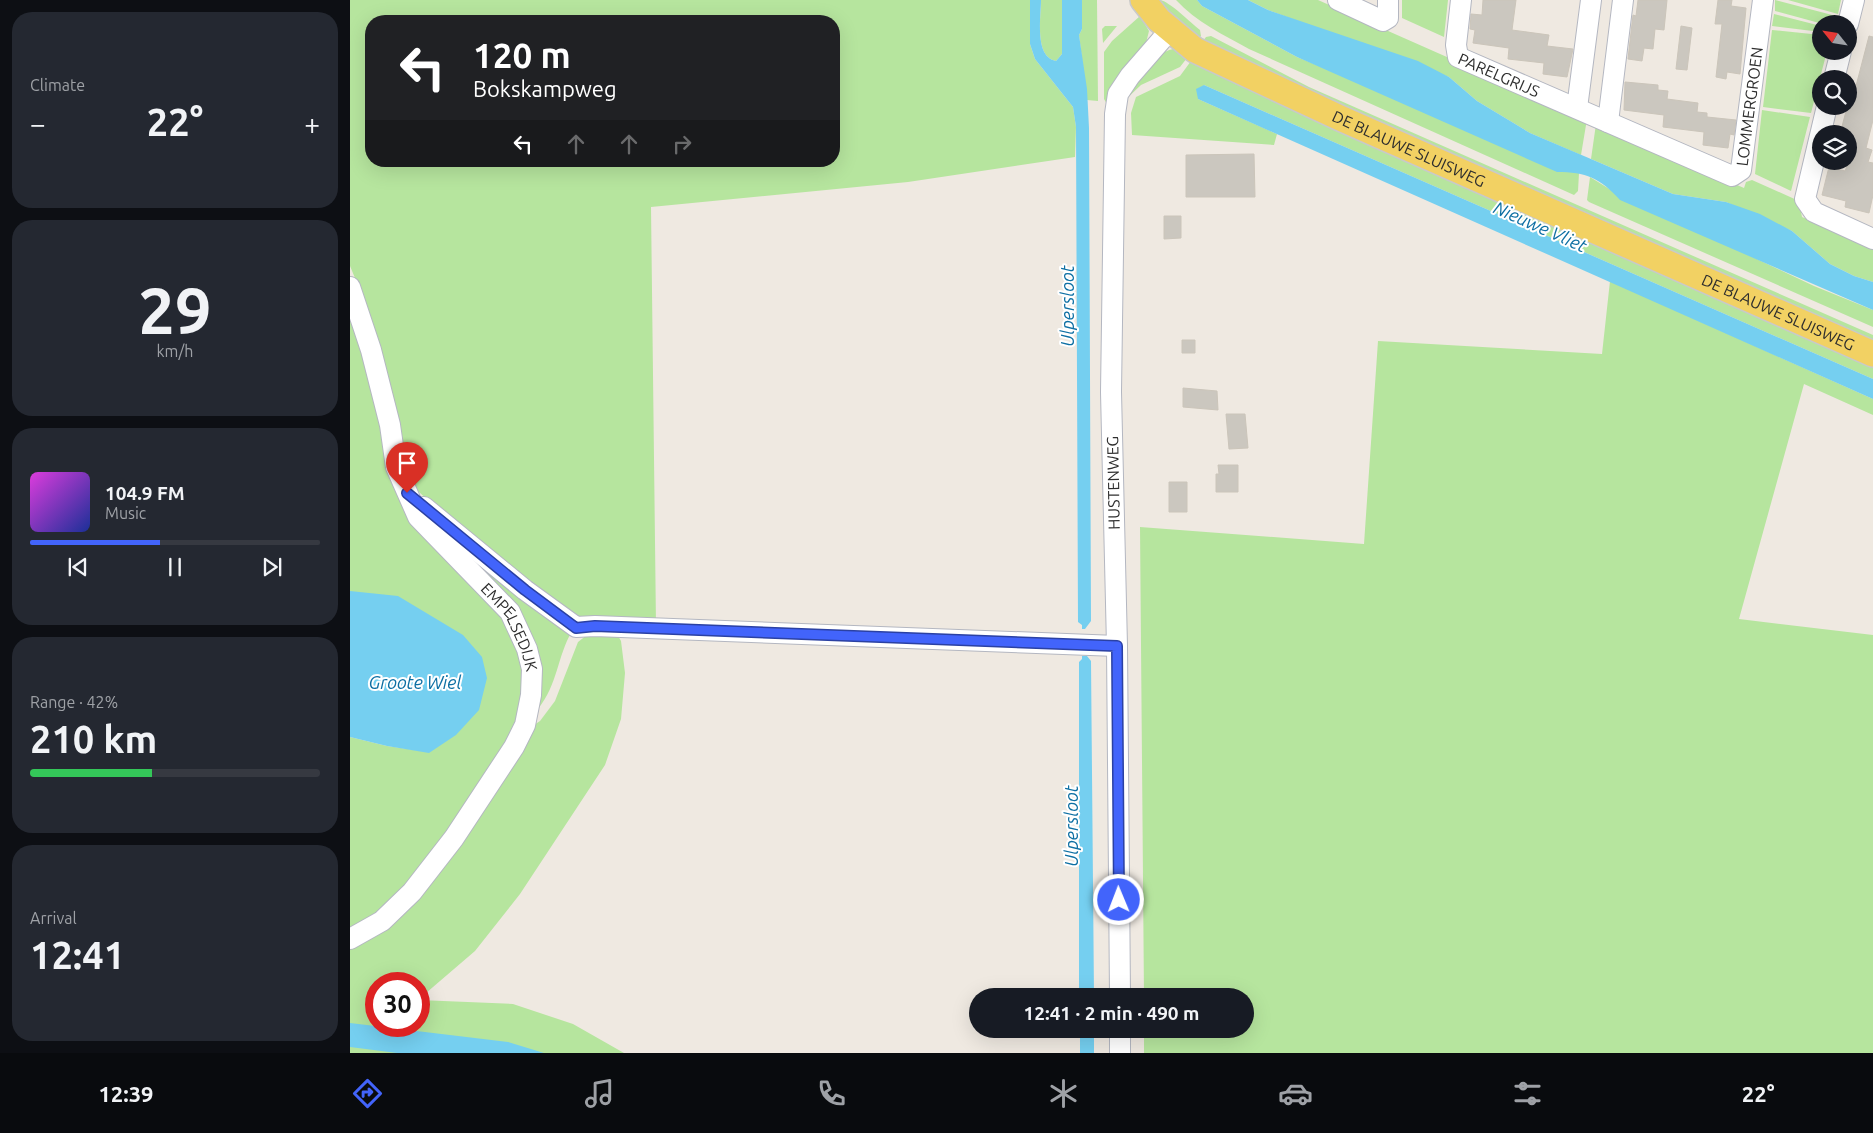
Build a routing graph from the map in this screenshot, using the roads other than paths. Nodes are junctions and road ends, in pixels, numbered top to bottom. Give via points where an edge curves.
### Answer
1 (1143, 0) edge
2 (1338, 0) edge
3 (1461, 0) edge
4 (1591, 0) edge
5 (1623, 0) edge
6 (1763, 0) edge
7 (1854, 0) edge
8 (1388, 9) edge
9 (1850, 15) edge
10 (1170, 30) junction
11 (1593, 115) junction
12 (1826, 115) edge
13 (1873, 239) edge
14 (350, 287) edge
15 (1873, 354) edge
16 (407, 493) junction
17 (1117, 646) junction
18 (350, 939) edge
19 (1120, 988) edge
20 (1120, 1038) edge
21 (1120, 1053) edge

1 - 10 main road
2 - 8 street via 1382,21
3 - 11 street, PARELGRIJS via 1456,45 1458,57
4 - 11 street
5 - 11 street
6 - 11 street, LOMMERGROEN via 1741,170 1732,176
7 - 9 street
10 - 15 main road, DE BLAUWE SLUISWEG via 1195,50 1340,118
10 - 17 street, HUSTENWEG via 1118,94 1115,114 1111,392
12 - 13 street via 1804,199 1814,212
14 - 16 street, EMPELSEDIJK via 388,415 396,467
16 - 17 street via 576,628 595,626
16 - 18 street, EMPELSEDIJK via 418,517 510,612 532,668 531,695 525,724 514,746 454,838 412,892 382,921
17 - 19 street, HUSTENWEG
20 - 21 street

